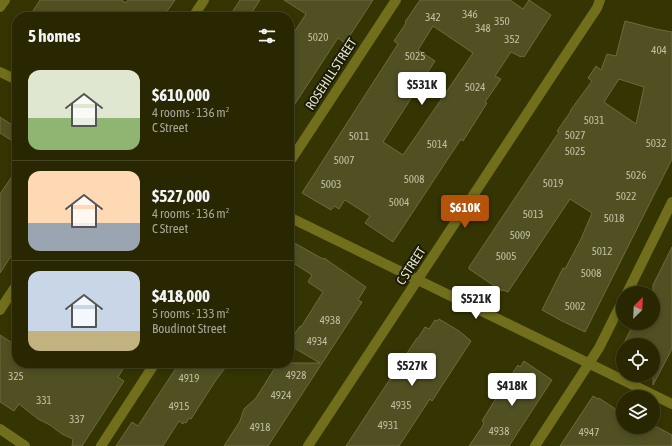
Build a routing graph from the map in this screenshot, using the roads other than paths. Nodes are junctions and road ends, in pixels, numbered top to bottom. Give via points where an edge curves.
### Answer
1 (5, 0) edge
2 (204, 0) edge
3 (396, 0) edge
4 (600, 0) edge
5 (0, 7) edge
6 (196, 12) edge
7 (0, 72) edge
8 (12, 78) edge
9 (294, 155) edge
10 (672, 202) edge
11 (294, 219) edge
12 (418, 280) junction
13 (630, 286) edge
14 (12, 292) edge
15 (0, 310) edge
16 (616, 314) edge
17 (589, 364) junction
18 (152, 368) edge
19 (672, 404) edge
20 (0, 429) edge
21 (25, 446) edge
22 (101, 446) edge
23 (308, 446) edge
24 (535, 446) edge

1 - 5 street
2 - 6 street
3 - 9 street, ROSEHILL STREET
4 - 12 street, C STREET
7 - 8 street
10 - 13 street
11 - 12 street
12 - 17 street
12 - 23 street, C STREET
14 - 15 street
16 - 17 street
17 - 19 street
17 - 24 street
18 - 22 street
20 - 21 street

